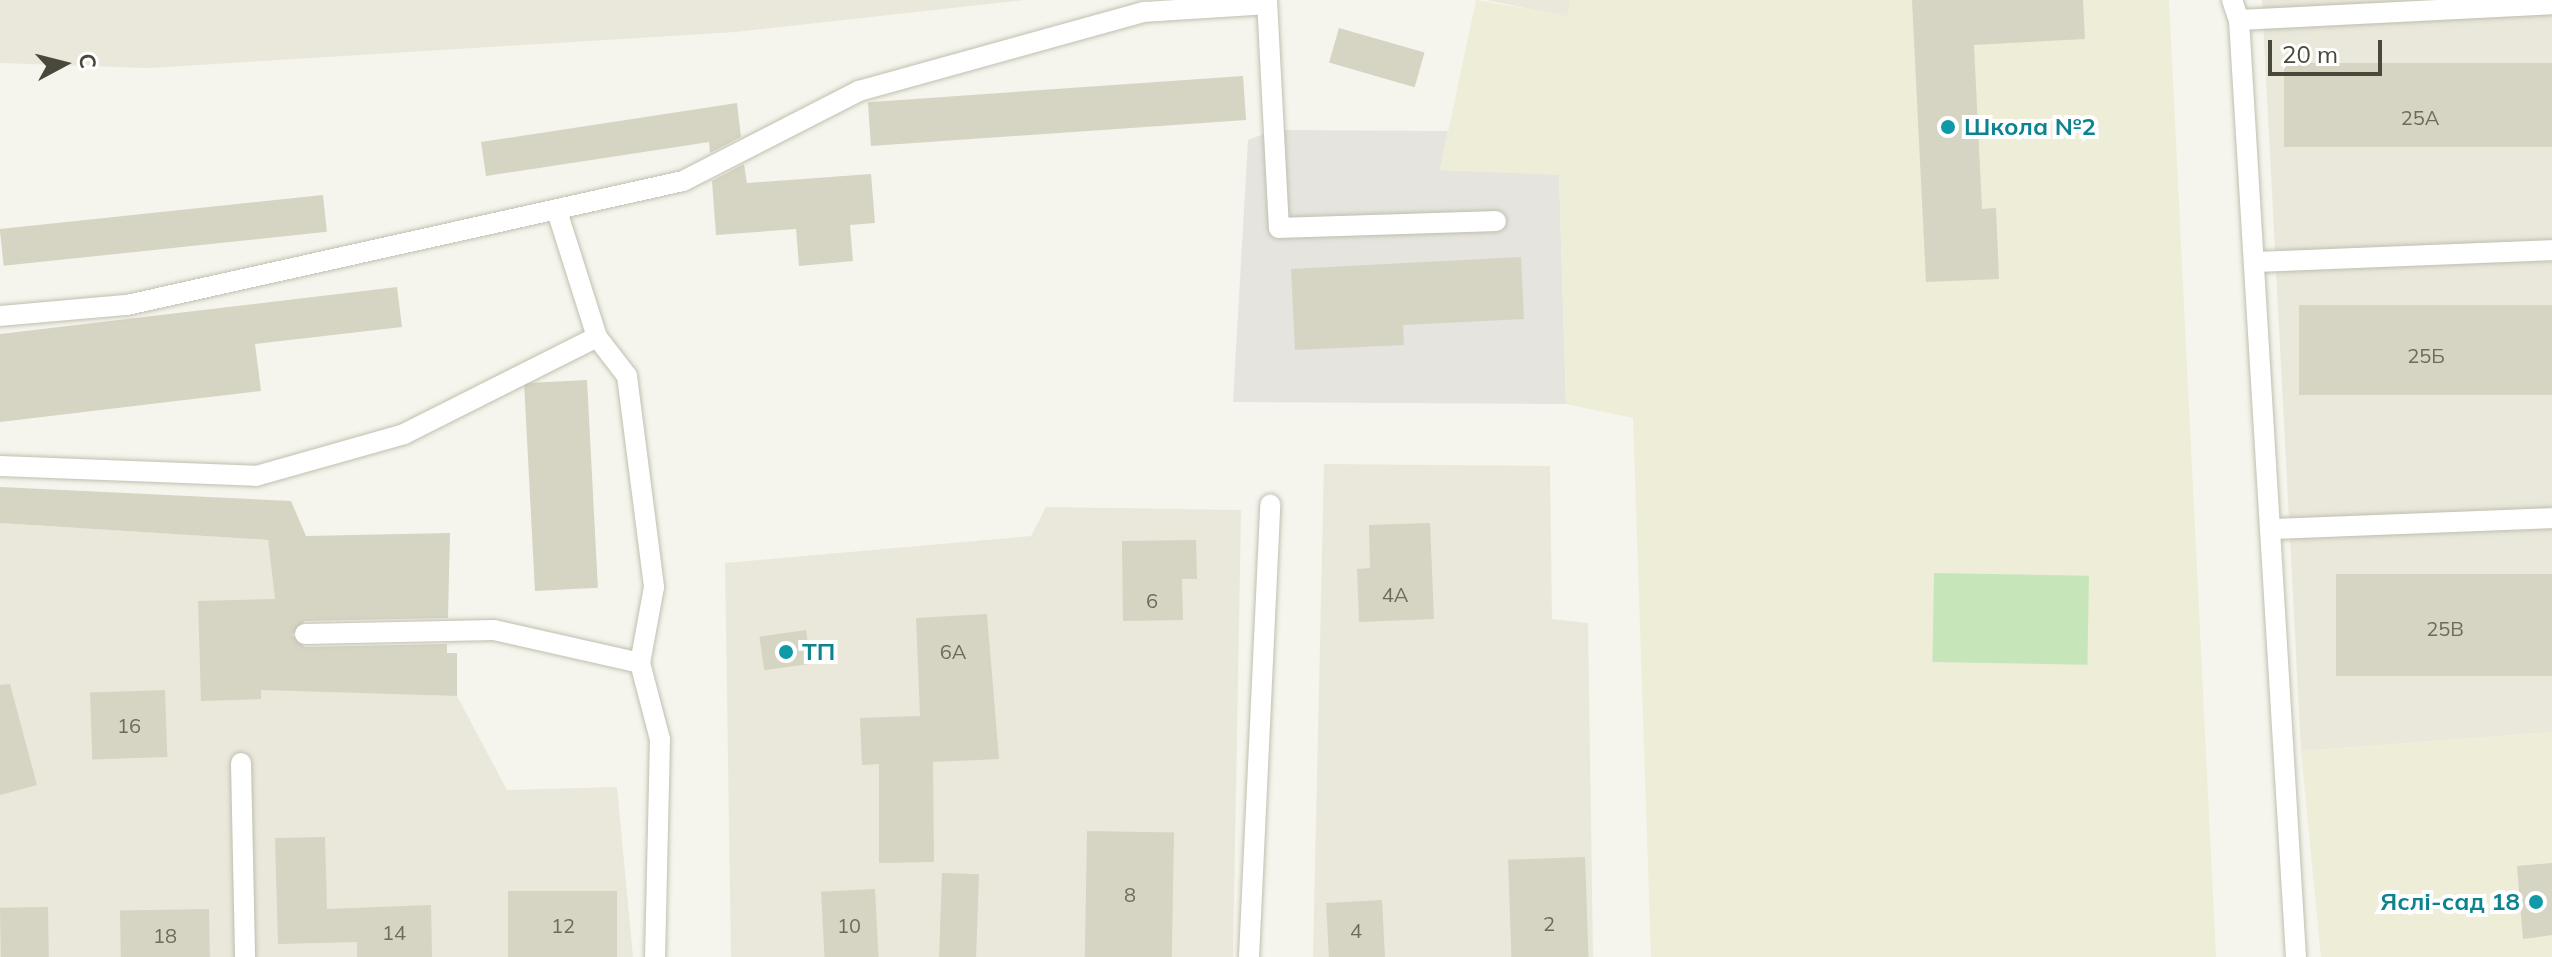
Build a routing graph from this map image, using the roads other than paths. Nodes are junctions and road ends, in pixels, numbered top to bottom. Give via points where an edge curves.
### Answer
1 (2232, 0) edge
2 (1267, 2) edge
3 (2552, 4) edge
4 (2239, 20) junction
5 (557, 211) junction
6 (1496, 221) dead end
7 (2552, 250) edge
8 (2254, 262) junction
9 (0, 316) edge
10 (597, 337) junction
11 (0, 466) edge
12 (1270, 504) dead end
13 (2552, 518) edge
14 (2271, 529) junction
15 (305, 634) dead end
16 (640, 663) junction
17 (241, 763) dead end
18 (245, 957) edge
19 (655, 957) edge
20 (1249, 957) edge
21 (2296, 957) edge

1 - 4 lane
2 - 5 lane via 1144,12 859,91 683,181
2 - 6 lane via 1279,228
3 - 4 lane
4 - 8 lane
5 - 9 lane via 127,305
5 - 10 lane
7 - 8 lane
8 - 14 lane
10 - 11 lane via 404,434 256,476
10 - 16 lane via 627,376 654,587
12 - 20 lane
13 - 14 lane
14 - 21 lane
15 - 16 lane via 494,630
16 - 19 lane via 660,739
17 - 18 lane

